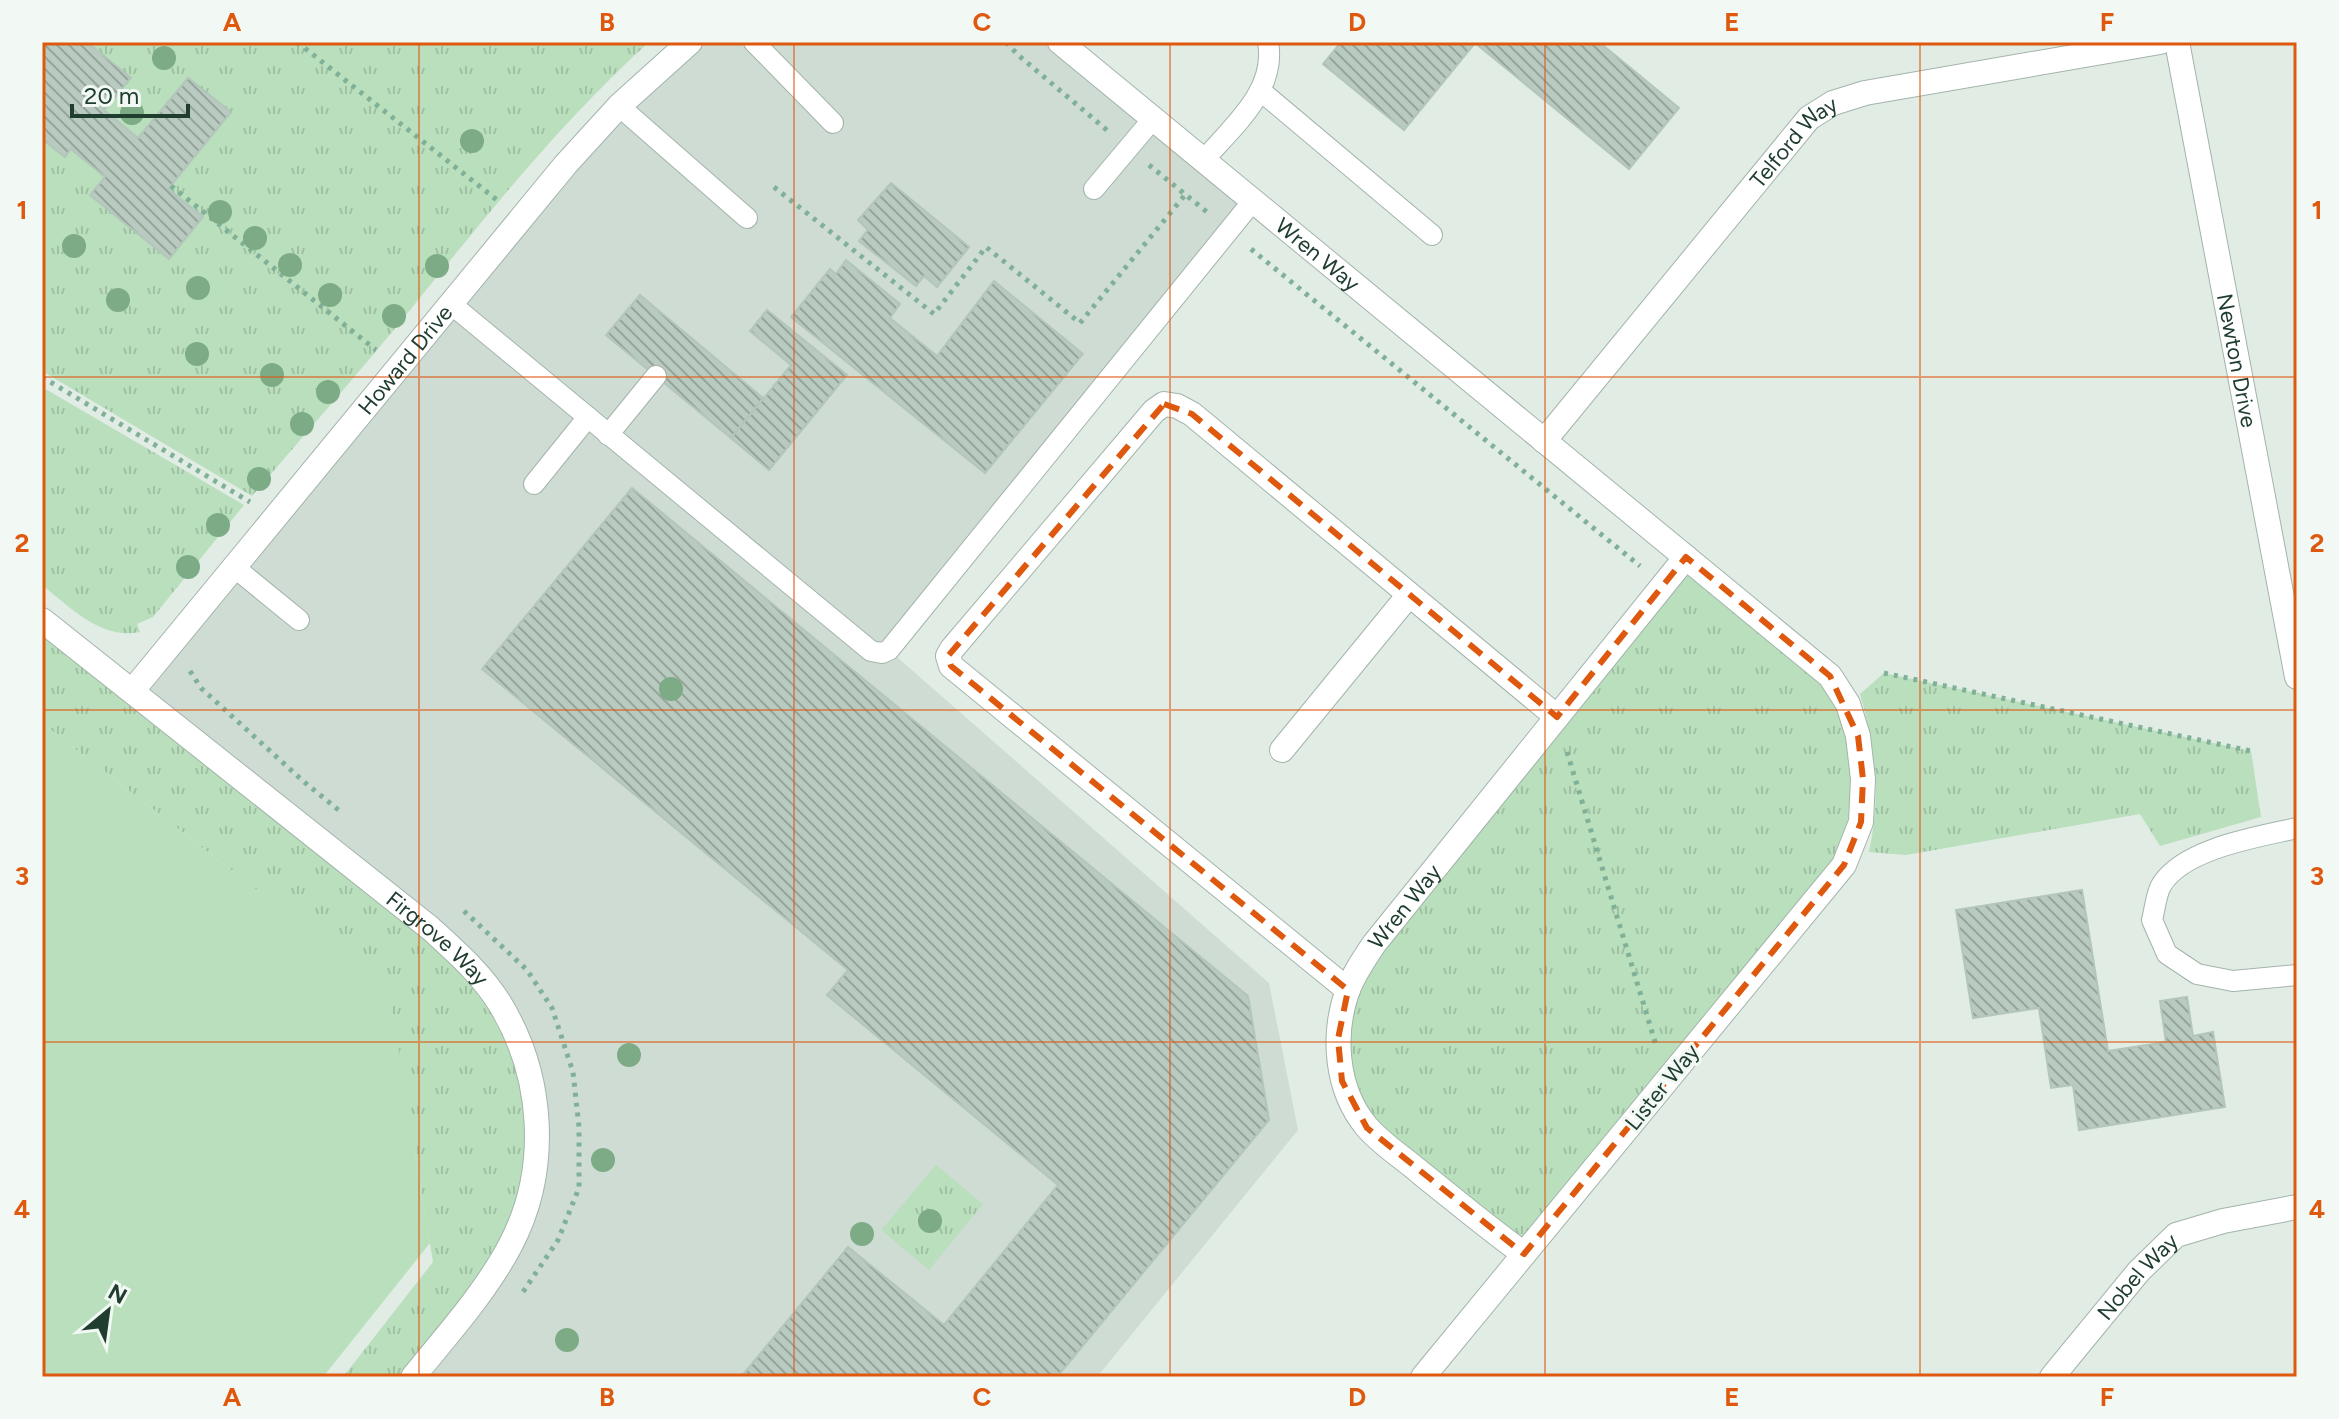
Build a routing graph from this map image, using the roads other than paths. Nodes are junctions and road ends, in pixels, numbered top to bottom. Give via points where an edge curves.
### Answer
1 (690, 42) edge
2 (754, 42) edge
3 (1060, 42) edge
4 (1268, 42) edge
5 (2160, 42) edge
6 (2177, 42) edge
7 (1262, 92) junction
8 (619, 106) junction
9 (1152, 120) junction
10 (833, 123) dead end
11 (1203, 161) junction
12 (1094, 189) dead end
13 (1252, 202) junction
14 (747, 218) dead end
15 (1432, 235) dead end
16 (451, 304) junction
17 (656, 376) dead end
18 (588, 417) junction
19 (608, 435) junction
20 (1544, 441) junction
21 (534, 484) dead end
22 (1686, 557) junction
23 (234, 567) junction
24 (1408, 596) junction
25 (42, 620) edge
26 (299, 620) dead end
27 (2297, 677) edge
28 (133, 690) junction
29 (1557, 717) junction
30 (1282, 750) dead end
31 (1863, 779) joint
32 (2297, 828) edge
33 (2297, 975) edge
34 (1348, 990) junction
35 (2297, 1207) edge
36 (1524, 1254) junction
37 (413, 1377) edge
38 (1423, 1377) edge
39 (2052, 1377) edge

1 - 8 street, Howard Drive
2 - 10 lane
3 - 9 street, Wren Way
4 - 7 lane via 1269,70
5 - 20 street, Telford Way via 1865,93 1809,118
6 - 27 street, Newton Drive
7 - 11 lane
7 - 15 lane
8 - 14 lane
8 - 16 street, Howard Drive
9 - 11 street, Wren Way
9 - 12 lane
11 - 13 street, Wren Way
13 - 19 lane via 882,653 871,651
13 - 20 street, Wren Way
16 - 18 lane
16 - 23 street, Howard Drive
17 - 19 lane
18 - 19 lane
18 - 21 lane
20 - 22 street, Wren Way
22 - 29 street, Wren Way
22 - 31 street, Wren Way via 1830,676 1848,704
23 - 26 lane
23 - 28 street, Howard Drive
24 - 29 street
24 - 30 street
24 - 34 street via 1192,414 1164,404 948,656 951,666
25 - 28 street, Firgrove Way
28 - 37 street, Firgrove Way via 430,928 482,979 524,1054 535,1110 532,1190 511,1244
29 - 34 street, Wren Way via 1374,944
31 - 36 street, Lister Way via 1861,822 1844,865
32 - 33 lane via 2188,860 2162,884 2152,920 2167,954 2197,974 2233,981
34 - 36 street, Wren Way via 1338,1039 1342,1081 1351,1104 1367,1128
35 - 39 street, Nobel Way via 2176,1235 2139,1271
36 - 38 street, Lister Way

